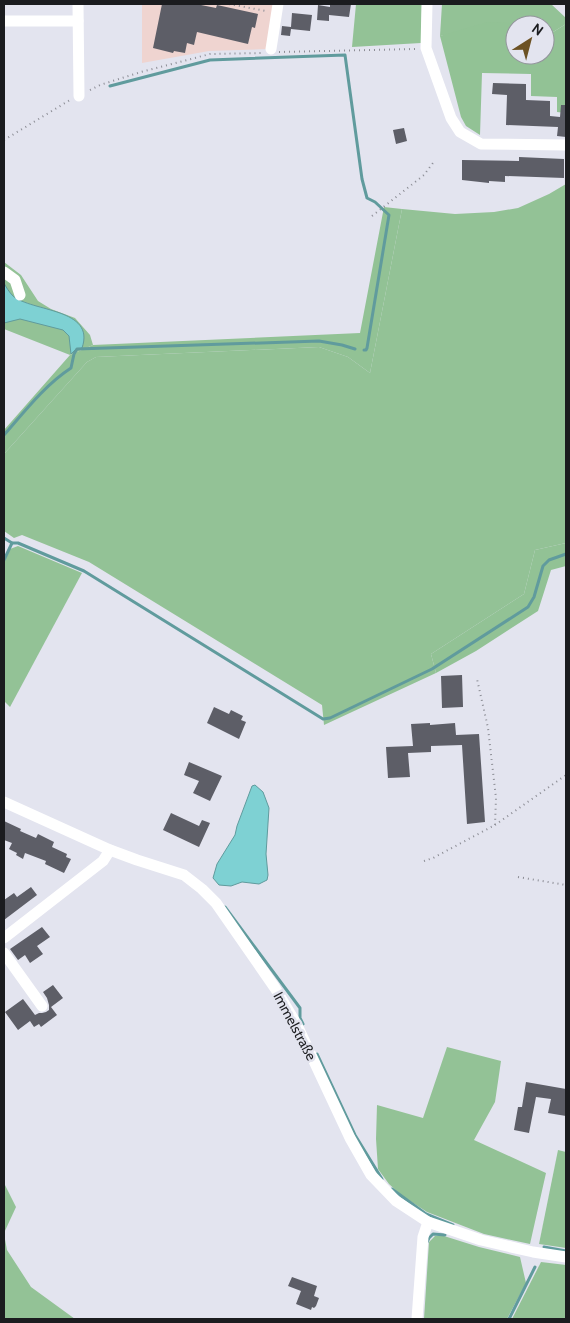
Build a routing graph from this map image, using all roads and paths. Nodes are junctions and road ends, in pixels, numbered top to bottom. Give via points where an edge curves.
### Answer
1 (78, 4) edge
2 (229, 4) edge
3 (428, 4) edge
4 (277, 9) edge
5 (4, 20) edge
6 (78, 20) junction
7 (426, 48) junction
8 (269, 51) junction
9 (140, 72) dead end
10 (78, 96) dead end
11 (566, 145) edge
12 (433, 163) dead end
13 (372, 216) dead end
14 (4, 272) edge
15 (20, 295) dead end
16 (477, 678) dead end
17 (566, 775) edge
18 (4, 802) edge
19 (495, 825) junction
20 (110, 850) junction
21 (424, 861) dead end
22 (518, 877) dead end
23 (566, 885) edge
24 (4, 938) edge
25 (4, 953) edge
26 (42, 1006) dead end
27 (428, 1222) junction
28 (566, 1257) edge
29 (417, 1319) edge

1 - 6 street
2 - 4 path
3 - 7 street
4 - 8 street
5 - 6 street
6 - 10 street
7 - 8 path
7 - 11 street via 451,118 460,132 481,144
8 - 9 path via 210,54
12 - 13 path via 424,175
14 - 15 street via 15,280
16 - 19 path via 488,728 496,798
17 - 19 path
18 - 20 street, Immelstraße
19 - 21 path
20 - 24 street via 104,861
20 - 27 street, Immelstraße via 184,875 216,903 297,1025 371,1175 396,1201
22 - 23 path
25 - 26 street
27 - 28 street, Immelstraße via 481,1240
27 - 29 street via 423,1237

